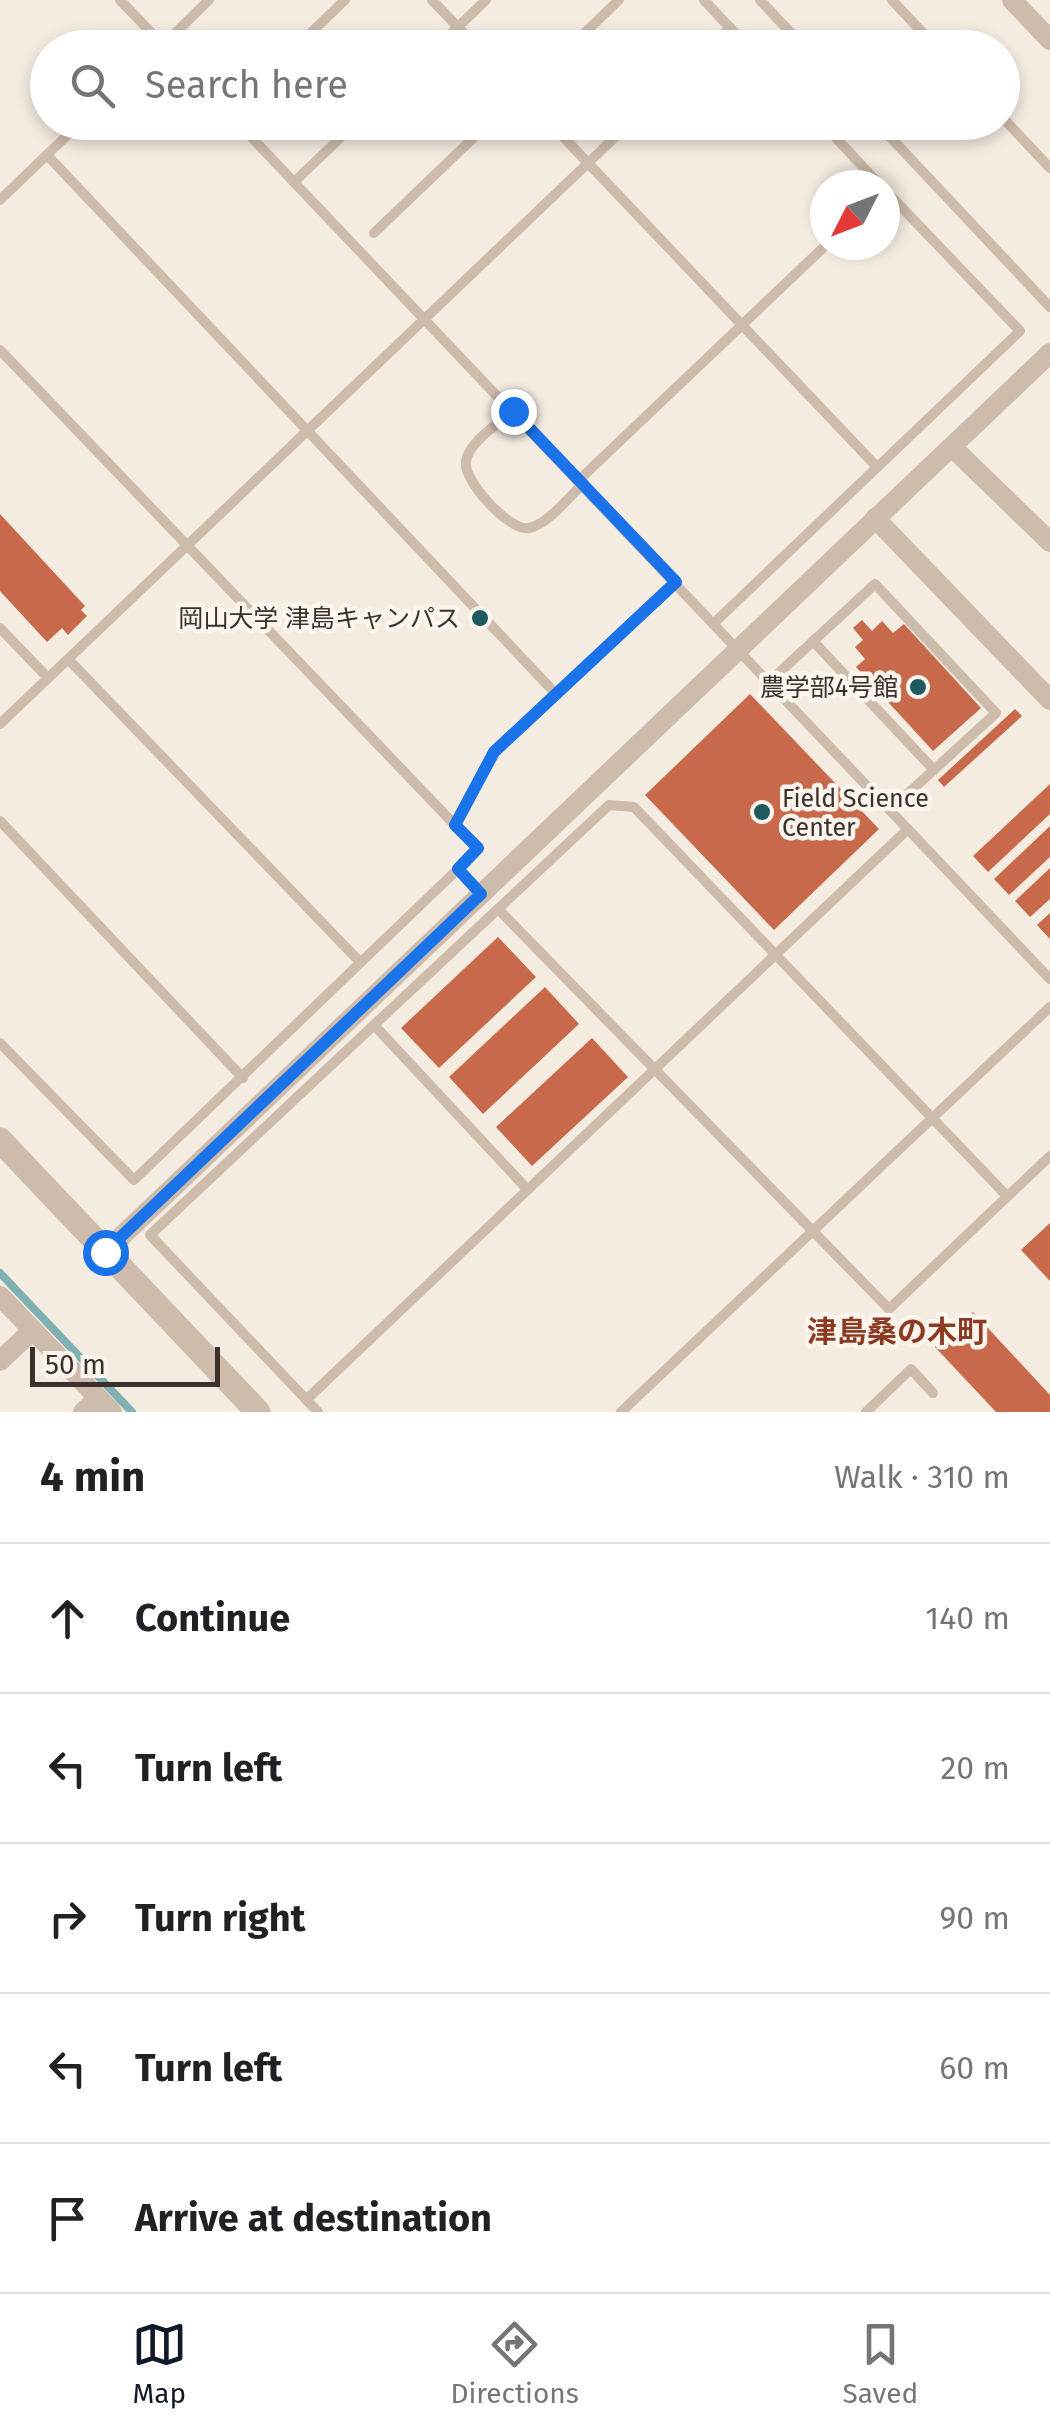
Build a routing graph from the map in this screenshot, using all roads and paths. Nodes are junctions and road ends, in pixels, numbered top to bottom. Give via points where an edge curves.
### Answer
1 (120, 0) edge
2 (209, 0) edge
3 (345, 0) edge
4 (432, 0) edge
5 (486, 0) edge
6 (619, 0) edge
7 (704, 0) edge
8 (760, 0) edge
9 (892, 0) edge
10 (1012, 0) edge
11 (458, 26) junction
12 (730, 28) edge
13 (147, 30) edge
14 (180, 30) edge
15 (314, 30) edge
16 (454, 30) edge
17 (462, 30) edge
18 (588, 30) edge
19 (788, 30) edge
20 (920, 30) edge
21 (1050, 40) edge
22 (1020, 136) edge
23 (62, 140) edge
24 (254, 140) edge
25 (338, 140) edge
26 (471, 140) edge
27 (566, 140) edge
28 (613, 140) edge
29 (838, 140) edge
30 (893, 140) edge
31 (47, 155) junction
32 (588, 164) junction
33 (1050, 168) edge
34 (866, 170) edge
35 (294, 182) junction
36 (0, 200) edge
37 (900, 206) edge
38 (374, 233) dead end
39 (810, 260) edge
40 (1050, 307) edge
41 (426, 320) junction
42 (742, 325) junction
43 (0, 350) edge
44 (1050, 353) edge
45 (513, 411) junction
46 (308, 431) junction
47 (952, 447) junction
48 (878, 468) junction
49 (581, 482) junction
50 (876, 518) junction
51 (1050, 542) edge
52 (188, 545) junction
53 (676, 582) junction
54 (713, 624) junction
55 (0, 628) edge
56 (813, 641) junction
57 (738, 650) junction
58 (68, 660) junction
59 (48, 678) junction
60 (769, 682) junction
61 (556, 694) junction
62 (1050, 700) edge
63 (0, 724) edge
64 (934, 770) junction
65 (890, 810) junction
66 (0, 821) edge
67 (455, 825) junction
68 (908, 829) junction
69 (458, 869) junction
70 (481, 894) junction
71 (498, 909) junction
72 (776, 953) junction
73 (360, 962) junction
74 (1050, 978) edge
75 (1050, 1007) edge
76 (374, 1025) junction
77 (0, 1042) edge
78 (652, 1069) junction
79 (243, 1078) junction
80 (932, 1117) junction
81 (0, 1140) edge
82 (1050, 1156) edge
83 (526, 1189) junction
84 (1007, 1196) junction
85 (810, 1232) junction
86 (105, 1252) junction
87 (0, 1296) edge
88 (34, 1330) junction
89 (0, 1361) edge
90 (933, 1393) dead end
91 (306, 1400) junction
92 (98, 1407) edge
93 (258, 1412) edge
94 (318, 1412) edge
95 (621, 1412) edge
96 (866, 1412) edge

1 - 13 lane
2 - 14 lane
3 - 15 lane
4 - 11 lane
5 - 11 lane
6 - 18 lane
7 - 12 lane
8 - 19 lane
9 - 20 lane
10 - 21 street
11 - 16 lane
11 - 17 lane
22 - 33 lane
23 - 31 lane
24 - 35 lane
25 - 35 lane
26 - 38 lane
27 - 32 lane
28 - 32 lane
29 - 34 lane
30 - 40 lane
31 - 36 lane
31 - 46 lane
32 - 41 lane
32 - 42 lane
35 - 41 lane
37 - 48 lane via 1020,331
39 - 42 lane
41 - 45 lane
41 - 46 lane
42 - 48 lane
42 - 49 lane
43 - 52 lane
44 - 47 street
45 - 49 lane
45 - 49 lane via 469,451 464,464 467,478 512,525 538,524
46 - 52 lane
46 - 61 lane
47 - 50 street
47 - 51 street
48 - 54 lane
49 - 53 lane
50 - 57 street
50 - 62 street
52 - 58 lane
52 - 67 lane
53 - 54 lane
53 - 61 lane
54 - 57 lane
55 - 59 lane
56 - 60 lane
56 - 64 lane
56 - 64 lane via 874,584 996,713
57 - 60 lane
57 - 70 street
58 - 59 lane
58 - 73 lane
59 - 63 lane
60 - 65 lane
61 - 67 lane via 494,752
64 - 65 lane
65 - 68 lane
66 - 79 lane
67 - 69 lane via 478,848
68 - 72 lane
68 - 74 lane
69 - 70 lane
69 - 73 lane
70 - 86 street
71 - 72 lane via 610,805 634,806
71 - 76 lane
71 - 78 lane
72 - 78 lane
72 - 80 lane
73 - 79 lane
75 - 80 lane
76 - 83 lane
76 - 91 lane via 150,1235
77 - 79 lane via 134,1180
78 - 83 lane
78 - 85 lane
80 - 84 lane
80 - 85 lane
81 - 86 street
82 - 84 lane
83 - 91 lane
84 - 85 lane via 888,1309
85 - 95 lane
86 - 93 street
87 - 88 street
88 - 89 street
88 - 92 street
90 - 96 lane via 911,1369
91 - 94 lane

